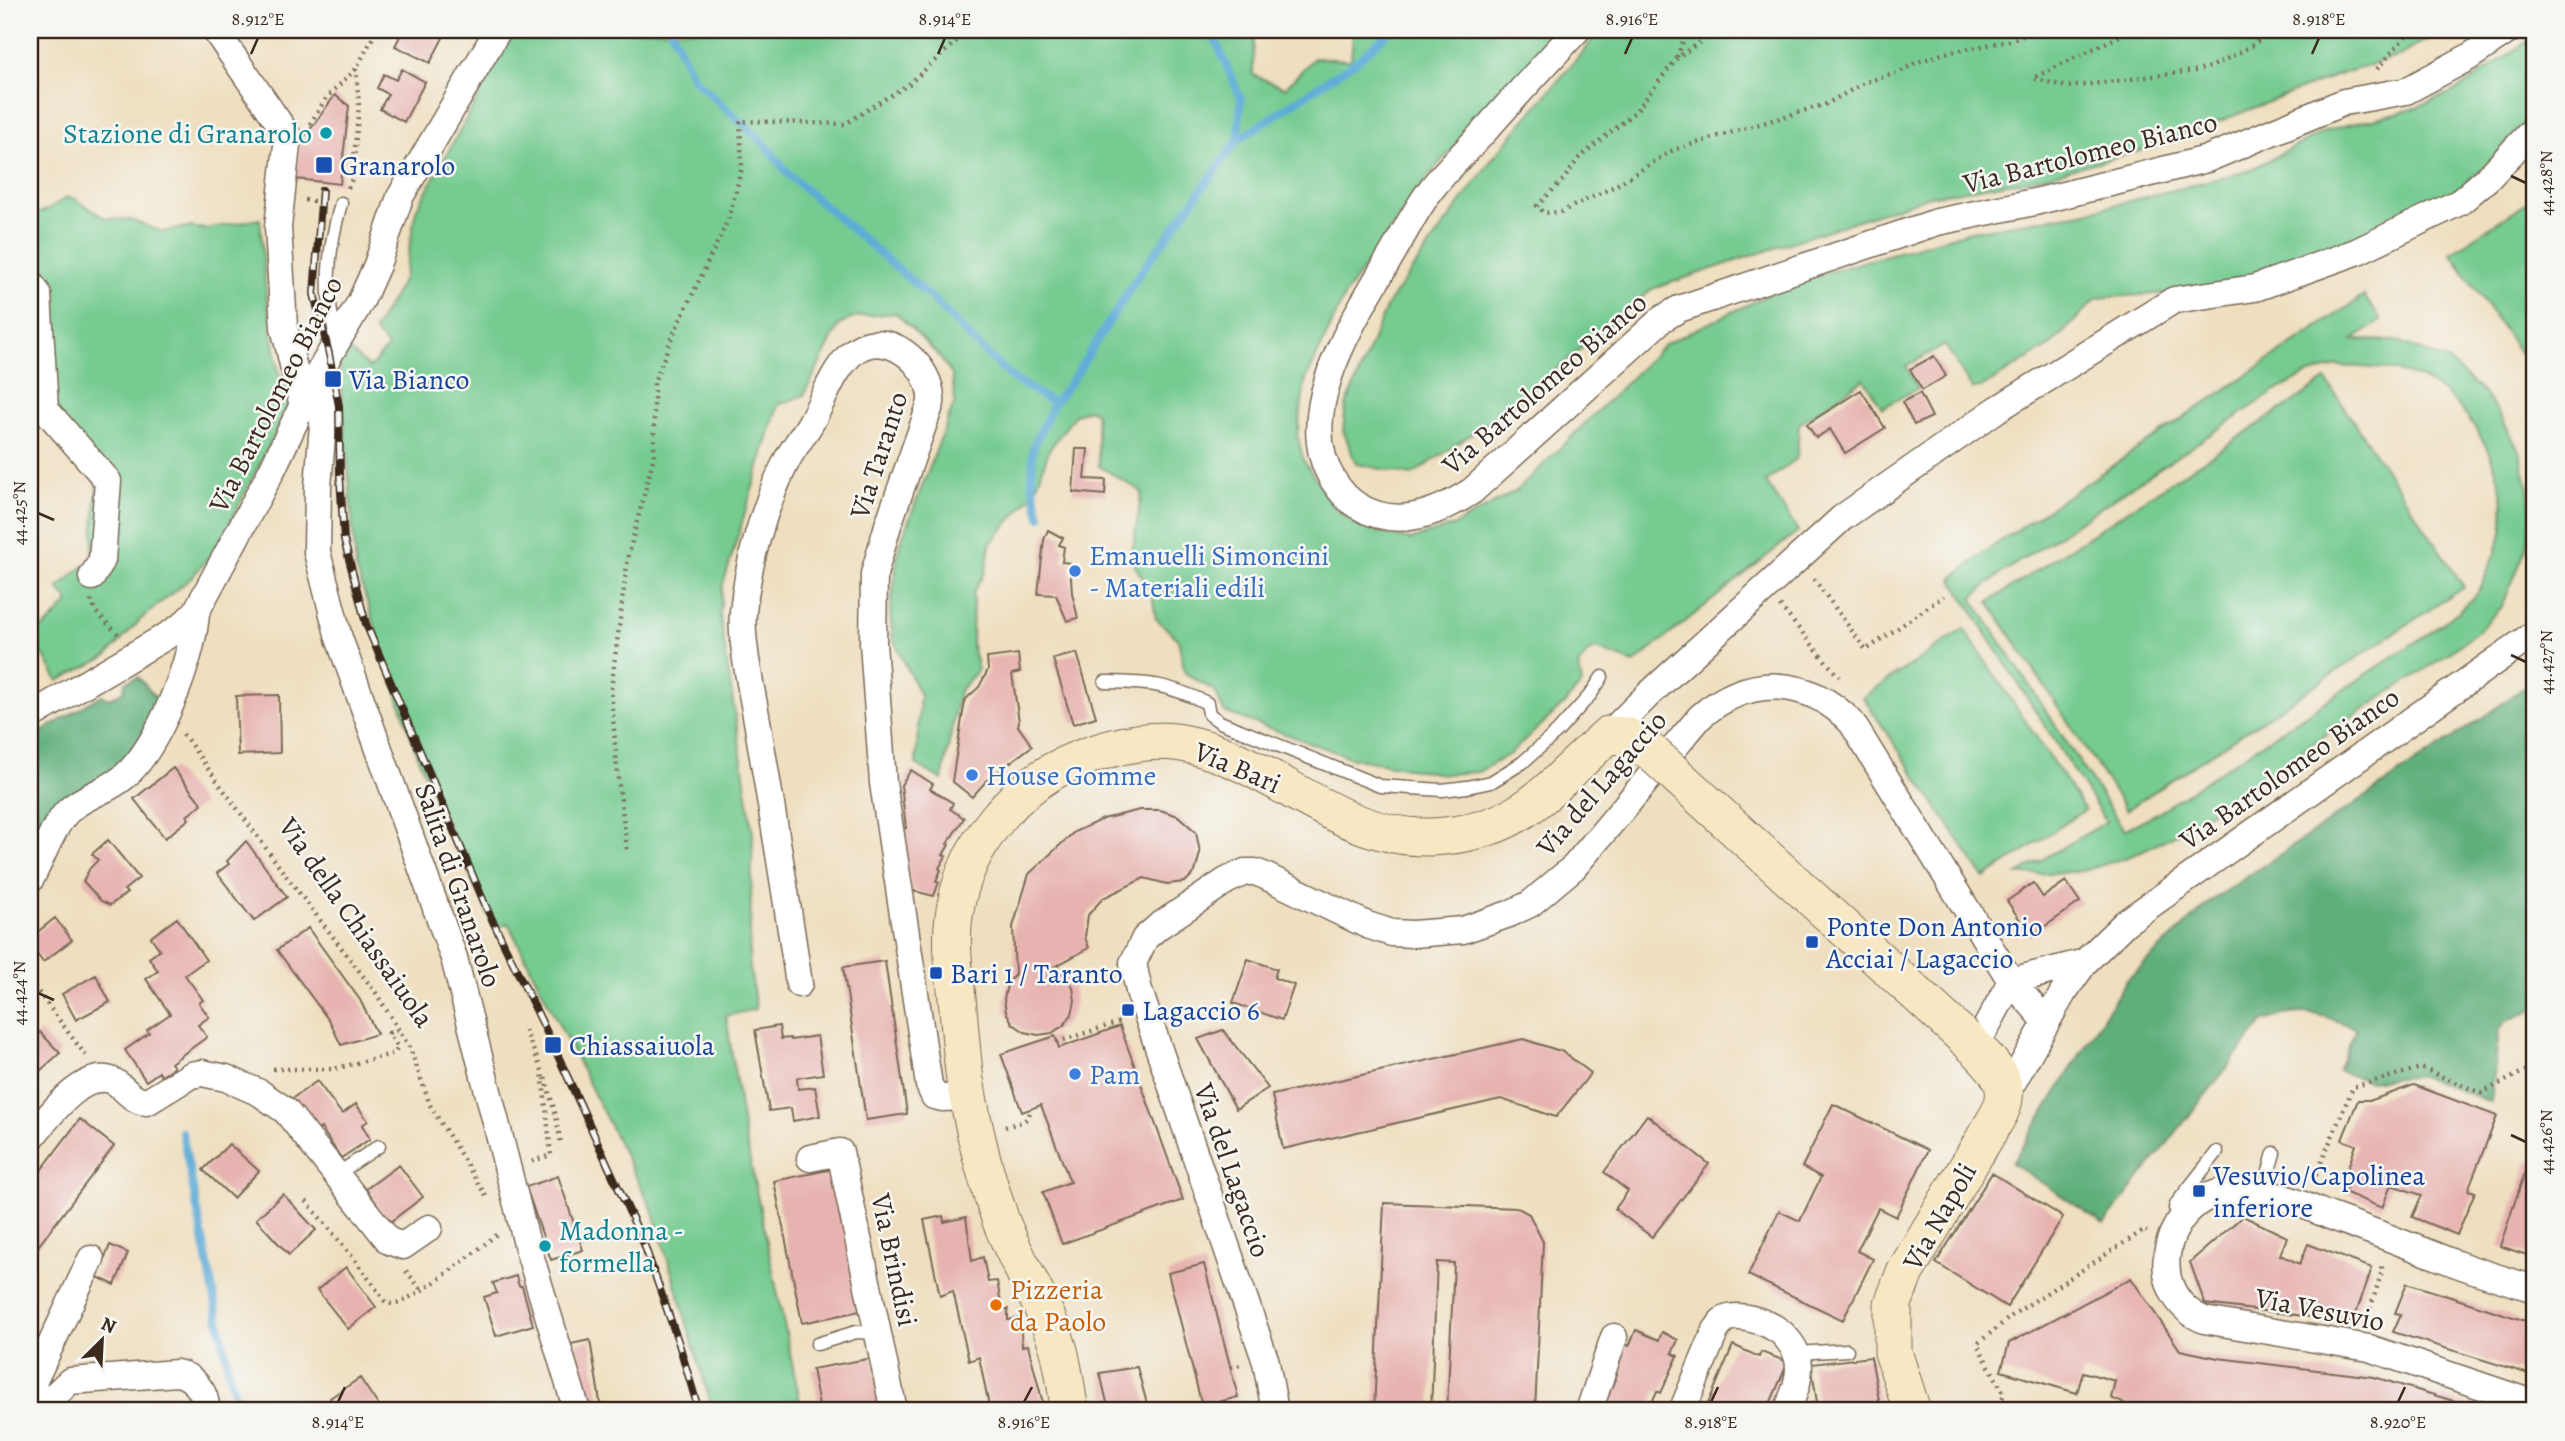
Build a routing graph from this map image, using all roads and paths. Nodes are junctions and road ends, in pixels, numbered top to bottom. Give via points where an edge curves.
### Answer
1 (377, 30) edge
2 (498, 30) edge
3 (969, 30) edge
4 (1577, 30) edge
5 (1686, 30) edge
6 (1717, 30) edge
7 (2039, 30) edge
8 (2132, 30) edge
9 (2270, 30) edge
10 (2510, 30) edge
11 (219, 32) edge
12 (1677, 58) junction
13 (356, 69) junction
14 (2535, 128) edge
15 (288, 136) junction
16 (341, 203) joint
17 (30, 283) edge
18 (338, 341) junction
19 (314, 379) junction
20 (302, 402) junction
21 (92, 577) joint
22 (1814, 579) dead end
23 (1944, 596) dead end
24 (1777, 598) junction
25 (196, 612) junction
26 (2535, 633) edge
27 (138, 653) junction
28 (1602, 677) dead end
29 (1105, 682) dead end
30 (1843, 682) dead end
31 (168, 710) junction
32 (30, 716) edge
33 (1608, 735) junction
34 (627, 849) dead end
35 (30, 880) edge
36 (2085, 962) junction
37 (30, 981) edge
38 (2011, 981) junction
39 (799, 984) dead end
40 (1147, 1013) junction
41 (2045, 1020) junction
42 (398, 1030) junction
43 (525, 1030) dead end
44 (1057, 1042) dead end
45 (1970, 1043) junction
46 (2535, 1066) edge
47 (542, 1071) junction
48 (103, 1079) junction
49 (232, 1081) junction
50 (2005, 1096) junction
51 (968, 1097) junction
52 (1030, 1109) dead end
53 (995, 1130) dead end
54 (30, 1139) edge
55 (561, 1144) dead end
56 (379, 1146) dead end
57 (2217, 1152) dead end
58 (2274, 1153) dead end
59 (810, 1158) dead end
60 (510, 1170) junction
61 (336, 1175) junction
62 (2263, 1192) junction
63 (491, 1203) dead end
64 (2304, 1206) junction
65 (2182, 1220) junction
66 (429, 1228) dead end
67 (2379, 1234) junction
68 (2169, 1243) junction
69 (91, 1259) dead end
70 (2535, 1289) edge
71 (1704, 1329) dead end
72 (878, 1333) junction
73 (1614, 1338) dead end
74 (817, 1344) dead end
75 (2358, 1346) junction
76 (1847, 1350) dead end
77 (1796, 1353) junction
78 (30, 1389) edge
79 (2535, 1405) edge
80 (206, 1410) edge
81 (38, 1411) edge
82 (577, 1411) edge
83 (894, 1411) edge
84 (1070, 1411) edge
85 (1275, 1411) edge
86 (1589, 1411) edge
87 (1668, 1411) edge
88 (1682, 1411) edge
89 (1787, 1411) edge
90 (1912, 1411) edge
91 (1997, 1411) edge

1 - 13 path
2 - 18 street, Via Bartolomeo Bianco via 400,197 377,265
3 - 34 path via 909,84 845,124 740,121 743,168 728,220 654,382 654,456 628,557 611,689
4 - 10 street, Via Bartolomeo Bianco via 1432,188 1338,355 1318,422 1320,446 1327,471 1341,493 1359,507 1402,518 1449,507 1662,319 1679,309 1937,222 2207,159 2344,102 2406,91
5 - 12 path
6 - 12 path
7 - 12 path via 2009,41 1945,53 1866,82 1825,104 1673,150 1615,186 1561,212 1544,213 1537,206 1543,198 1579,158 1636,111
8 - 9 path via 2033,78 2067,87 2194,71 2253,45
11 - 15 street
13 - 15 path via 327,97 300,137
13 - 16 path via 359,106 352,179
14 - 24 street via 2460,202 2356,252 2255,288 2174,300 1996,410 1842,518
15 - 20 street via 278,227 284,327
16 - 18 lane via 327,285
17 - 21 street via 38,294 45,409 108,481 102,560
18 - 19 street, Via Bartolomeo Bianco
19 - 20 street, Via Bartolomeo Bianco
19 - 60 street, Salita di Granarolo via 322,395 323,424 317,552 339,638 454,958
20 - 25 street, Via Bartolomeo Bianco via 271,472
21 - 27 path via 90,594 96,612
22 - 23 path via 1866,650
24 - 30 path
24 - 33 street via 1647,696
25 - 27 street, Via Bartolomeo Bianco
25 - 31 street via 192,639
26 - 36 street, Via Bartolomeo Bianco via 2126,923
27 - 32 street, Via Bartolomeo Bianco
28 - 29 lane via 1558,731 1522,763 1492,782 1442,790 1380,786 1220,722 1209,714 1207,703 1182,691 1146,682
31 - 35 street via 138,763 123,778 68,811
31 - 42 path, Via della Chiassaiuola via 376,993
33 - 45 street, bridge via 1628,736 1653,754
33 - 51 street, Via Bari via 1551,790 1514,817 1477,830 1434,836 1399,835 1353,823 1274,780 1194,745 1115,746 1051,772 1013,800 988,832 967,869 955,909 955,981
36 - 38 street, Via Bartolomeo Bianco
36 - 41 street, Via Bartolomeo Bianco
37 - 48 path
38 - 40 street, Via del Lagaccio via 1852,723 1829,702 1806,692 1770,687 1751,688 1716,703 1574,867 1530,904 1509,914 1463,930 1392,933 1255,872 1234,875 1158,926 1140,946 1133,963 1134,976
38 - 41 street, Via del Lagaccio
38 - 45 street
39 - 51 street, Via Taranto via 743,614 767,506 788,459 849,356 863,344 879,341 913,361 932,390 932,403 874,574 873,643 884,783 929,1085 934,1096
40 - 44 path
40 - 85 street, Via del Lagaccio via 1266,1362
41 - 50 street, Via Bartolomeo Bianco
42 - 49 path via 389,1033 398,1048 395,1053 328,1070 245,1069
42 - 63 path, Via della Chiassaiuola via 410,1048 430,1105
43 - 47 path
45 - 50 street via 1994,1068
46 - 64 path via 2481,1093 2421,1068 2353,1087
47 - 55 path
47 - 60 path via 551,1155
48 - 49 street via 115,1082 140,1102 191,1075 202,1073
48 - 54 street via 79,1088 59,1103
49 - 61 street via 278,1104
50 - 90 street, Via Napoli via 1905,1272 1893,1304 1893,1352
51 - 84 street, Via Bari via 1002,1223 1058,1348
52 - 53 path via 1026,1121
56 - 61 lane
57 - 65 lane, Via Vesuvio via 2177,1203
58 - 62 lane
59 - 72 street, Via Brindisi via 840,1152
60 - 82 street, Salita di Granarolo via 528,1248
61 - 66 street via 389,1241 403,1245
62 - 64 street, Via Vesuvio
62 - 65 street, Via Vesuvio via 2218,1193
64 - 67 street, Via Vesuvio
65 - 68 street, Via Vesuvio
67 - 70 street, Via Vesuvio
67 - 75 path via 2370,1255 2381,1262 2382,1271
68 - 75 street, Via Vesuvio via 2168,1280 2178,1300 2195,1316
68 - 91 path via 2144,1230 2014,1314 1977,1344 2004,1394
69 - 78 street
71 - 87 street
72 - 74 lane via 856,1332
72 - 83 street, Via Brindisi
73 - 86 street
75 - 79 street, Via Vesuvio
76 - 77 lane
77 - 88 street via 1781,1332 1759,1321 1734,1317 1722,1321
77 - 89 street via 1799,1368
80 - 81 street via 194,1380 177,1373 70,1381

